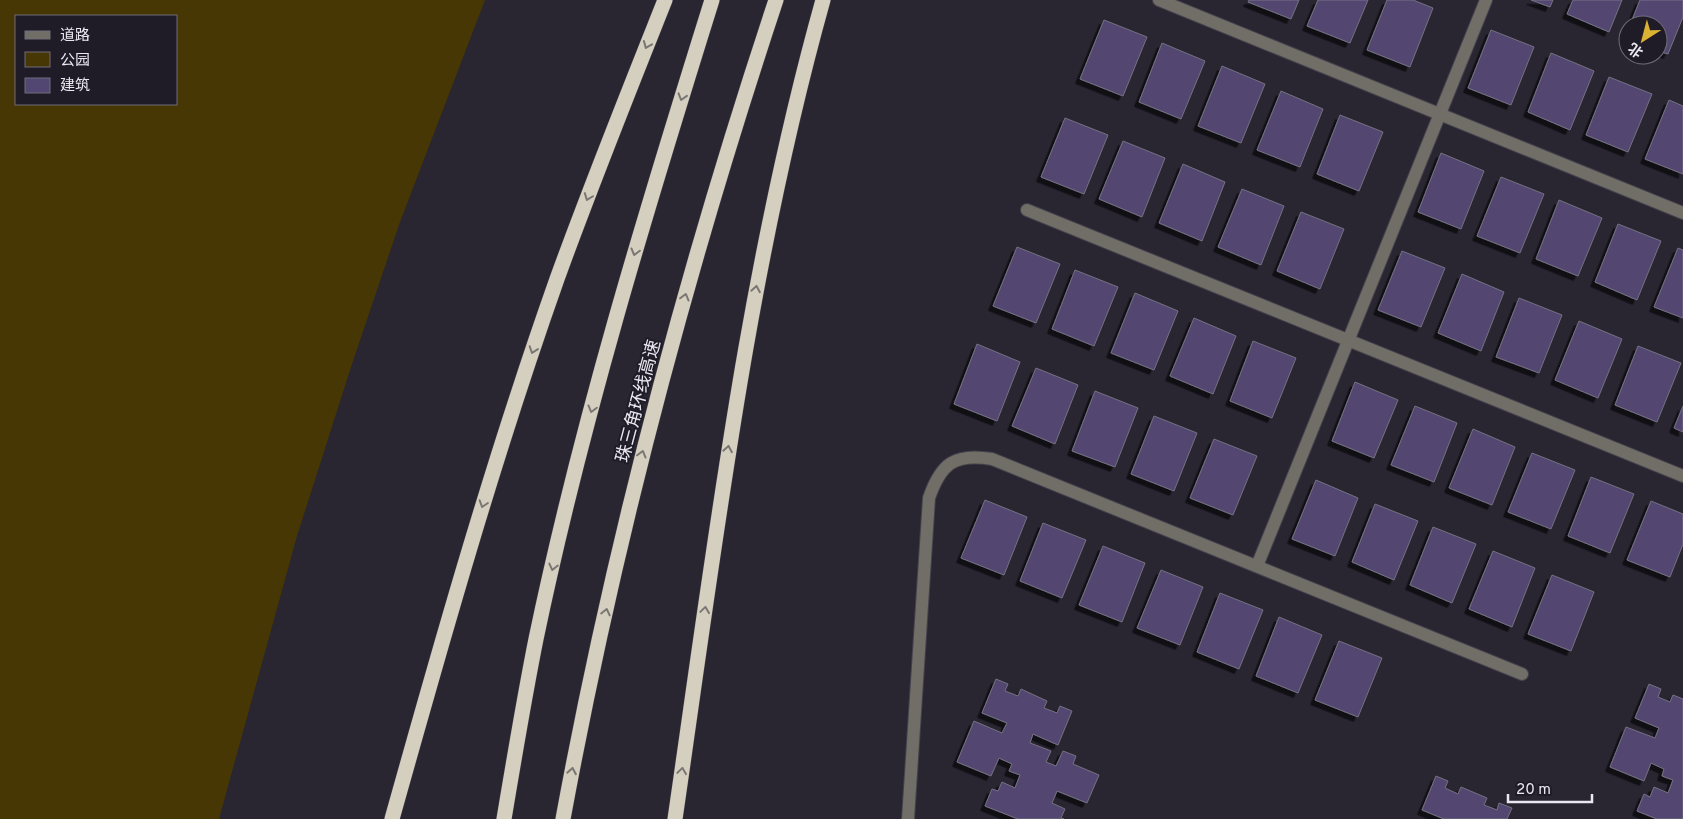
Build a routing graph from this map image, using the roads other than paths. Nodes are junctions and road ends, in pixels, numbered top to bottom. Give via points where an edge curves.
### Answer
1 (665, 0) edge
2 (712, 0) edge
3 (776, 0) edge
4 (823, 0) edge
5 (1159, 0) edge
6 (1486, 0) edge
7 (1440, 114) junction
8 (1027, 210) dead end
9 (1683, 213) edge
10 (1348, 340) junction
11 (1683, 476) edge
12 (1257, 566) junction
13 (1522, 674) dead end
14 (392, 819) edge
15 (504, 819) edge
16 (563, 819) edge
17 (675, 819) edge
18 (908, 819) edge

1 -> 14 highway via 557,279 454,594
2 -> 15 highway via 650,200 586,429 536,639
16 -> 3 highway, 珠三角环线高速 via 584,708 640,462 688,285
17 -> 4 highway via 726,462 754,298 783,151
5 - 7 lane
6 - 7 lane
7 - 9 lane
7 - 10 lane
8 - 10 lane
10 - 11 lane
10 - 12 lane
12 - 13 lane
12 - 18 lane via 992,459 971,456 950,463 936,478 929,498

